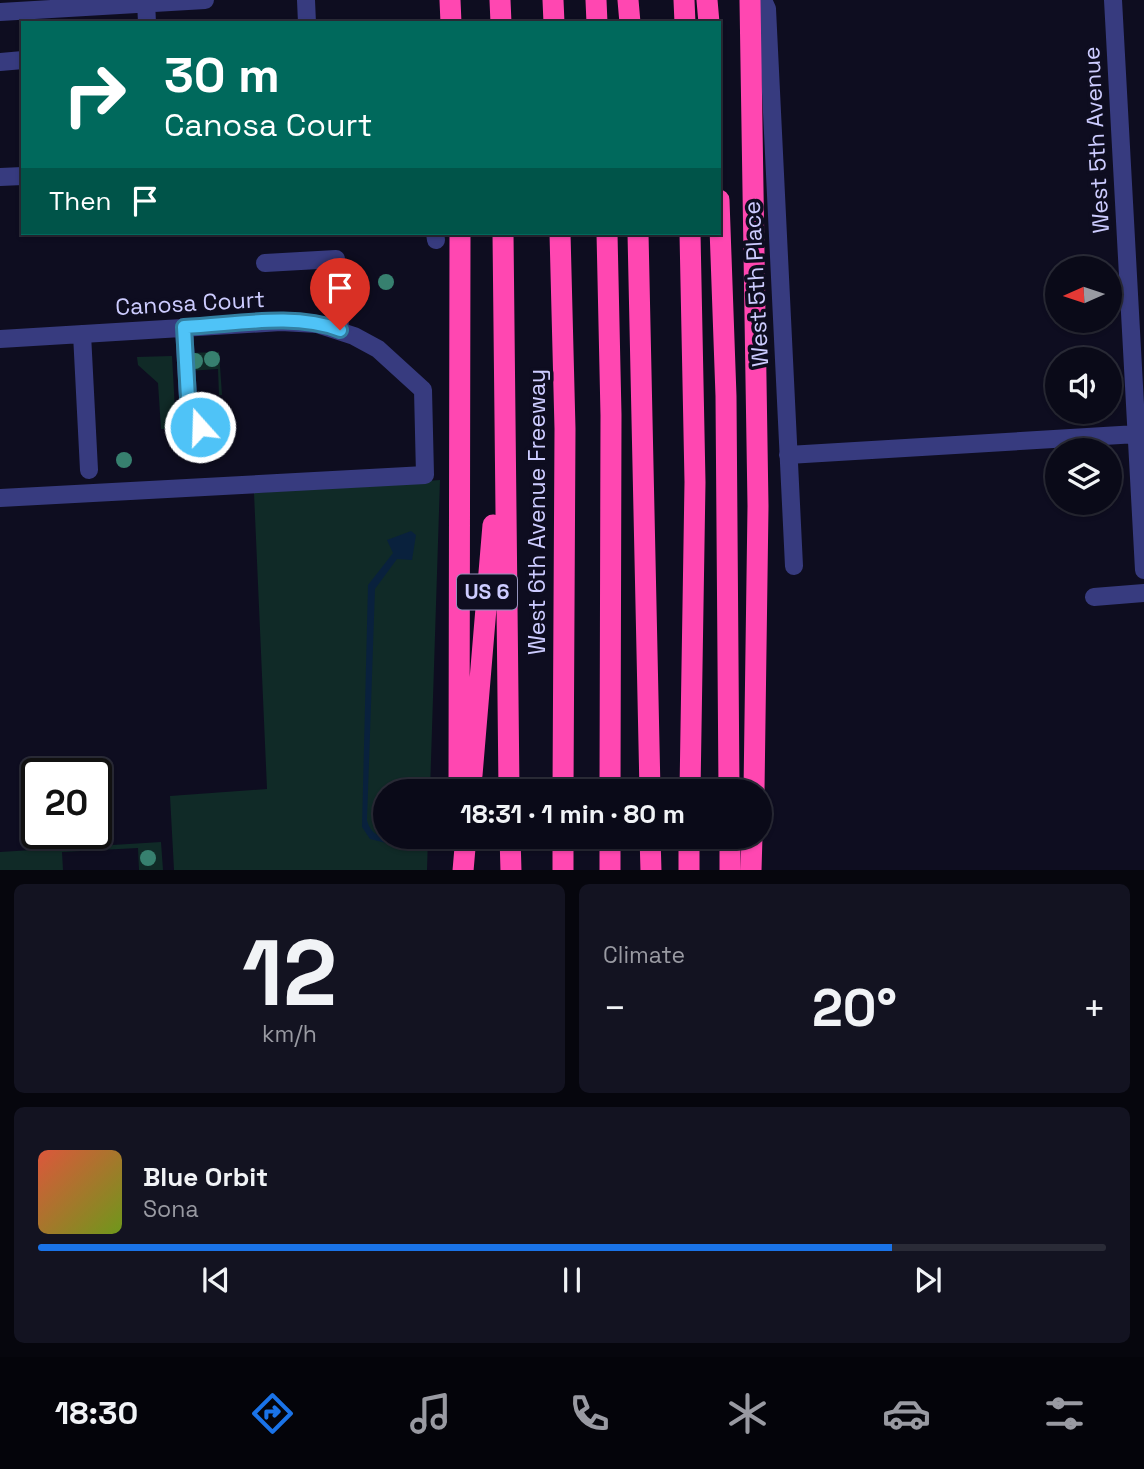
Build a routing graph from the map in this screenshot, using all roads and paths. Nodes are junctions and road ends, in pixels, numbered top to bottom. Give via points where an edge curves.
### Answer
1 (205, 0) edge
2 (306, 0) edge
3 (450, 0) edge
4 (500, 0) edge
5 (553, 0) edge
6 (596, 0) edge
7 (628, 0) edge
8 (684, 0) edge
9 (707, 0) edge
10 (750, 0) edge
11 (763, 0) edge
12 (1114, 0) edge
13 (146, 2) edge
14 (0, 12) edge
15 (76, 15) edge
16 (147, 21) edge
17 (307, 21) edge
18 (451, 21) edge
19 (501, 21) edge
20 (554, 21) edge
21 (597, 21) edge
22 (630, 21) edge
23 (685, 21) edge
24 (709, 21) edge
25 (21, 60) edge
26 (0, 62) edge
27 (21, 176) edge
28 (0, 177) edge
29 (460, 235) edge
30 (503, 235) edge
31 (560, 235) edge
32 (607, 235) edge
33 (638, 235) edge
34 (690, 235) edge
35 (720, 235) edge
36 (265, 263) dead end
37 (184, 327) junction
38 (340, 330) junction
39 (82, 334) junction
40 (0, 339) edge
41 (505, 394) junction
42 (200, 427) dead end
43 (1137, 434) junction
44 (788, 455) junction
45 (89, 470) dead end
46 (0, 498) edge
47 (794, 566) dead end
48 (1144, 570) edge
49 (1144, 593) edge
50 (1094, 597) dead end
51 (459, 779) edge
52 (471, 779) edge
53 (509, 779) edge
54 (563, 779) edge
55 (610, 779) edge
56 (650, 779) edge
57 (690, 779) edge
58 (729, 779) edge
59 (754, 779) edge
60 (459, 849) edge
61 (464, 849) edge
62 (510, 849) edge
63 (563, 849) edge
64 (610, 849) edge
65 (650, 849) edge
66 (689, 849) edge
67 (730, 849) edge
68 (752, 849) edge
69 (461, 870) edge
70 (511, 870) edge
71 (563, 870) edge
72 (610, 870) edge
73 (651, 870) edge
74 (689, 870) edge
75 (730, 870) edge
76 (751, 870) edge

1 - 13 street
2 - 17 street
3 - 18 highway
4 - 19 highway
5 - 20 highway
6 - 21 highway
7 - 22 highway
8 - 23 highway
9 - 24 highway
10 - 59 highway via 758,493
11 - 44 street, West 5th Place via 767,9
12 - 43 street, West 5th Avenue
13 - 15 street
13 - 16 street
14 - 15 street
25 - 26 street
27 - 28 street
29 - 51 highway
30 - 41 highway, US 6
31 - 54 highway, West 6th Avenue Freeway via 565,429
32 - 55 highway
33 - 56 highway
34 - 57 highway via 695,482
35 - 58 highway
36 - 38 street via 337,259
37 - 38 street, Canosa Court via 281,321
37 - 39 street, Canosa Court
37 - 42 street via 188,398
38 - 46 street, Canosa Court via 378,349 423,390 425,475
39 - 40 street, Canosa Court
39 - 45 street
41 - 52 highway, US 6
41 - 53 highway
43 - 44 street
43 - 48 street, West 5th Avenue
44 - 47 street, West 5th Place
49 - 50 street
60 - 69 highway
61 - 69 highway
62 - 70 highway
63 - 71 highway
64 - 72 highway
65 - 73 highway
66 - 74 highway
67 - 75 highway
68 - 76 highway

